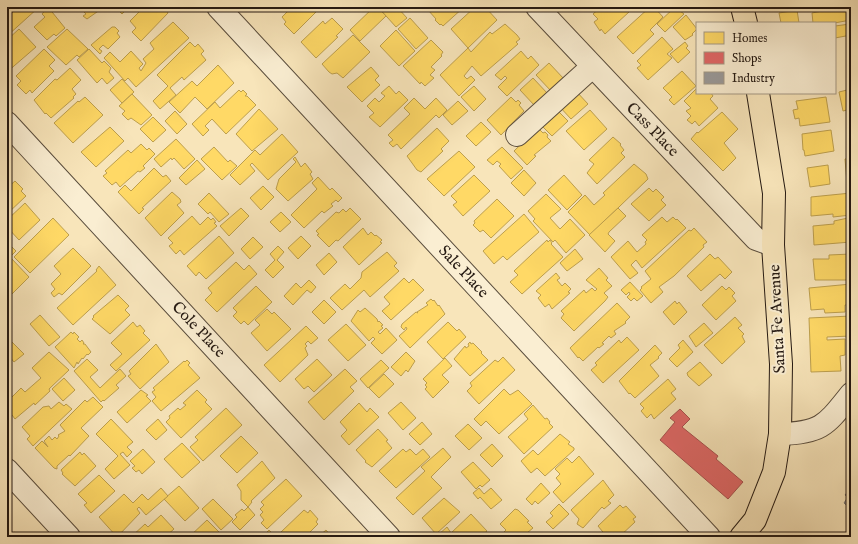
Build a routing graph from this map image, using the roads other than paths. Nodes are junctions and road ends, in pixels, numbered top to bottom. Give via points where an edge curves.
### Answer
1 (218, 7) edge
2 (537, 7) edge
3 (742, 7) edge
4 (746, 22) edge
5 (592, 67) junction
6 (758, 94) edge
7 (7, 123) edge
8 (517, 135) dead end
9 (773, 245) junction
10 (851, 394) edge
11 (780, 434) junction
12 (7, 470) edge
13 (69, 537) edge
14 (389, 537) edge
15 (709, 537) edge
16 (741, 537) edge

1 - 15 street, Sale Place
2 - 5 street, Cass Place
3 - 4 main road
5 - 8 street
5 - 9 street, Cass Place via 756,239
6 - 9 main road, Santa Fe Avenue via 774,193
7 - 14 street, Cole Place
9 - 11 main road, Santa Fe Avenue via 781,364
10 - 11 street via 829,421 818,429 802,434
11 - 16 main road, Santa Fe Avenue via 774,472 755,520
12 - 13 street

